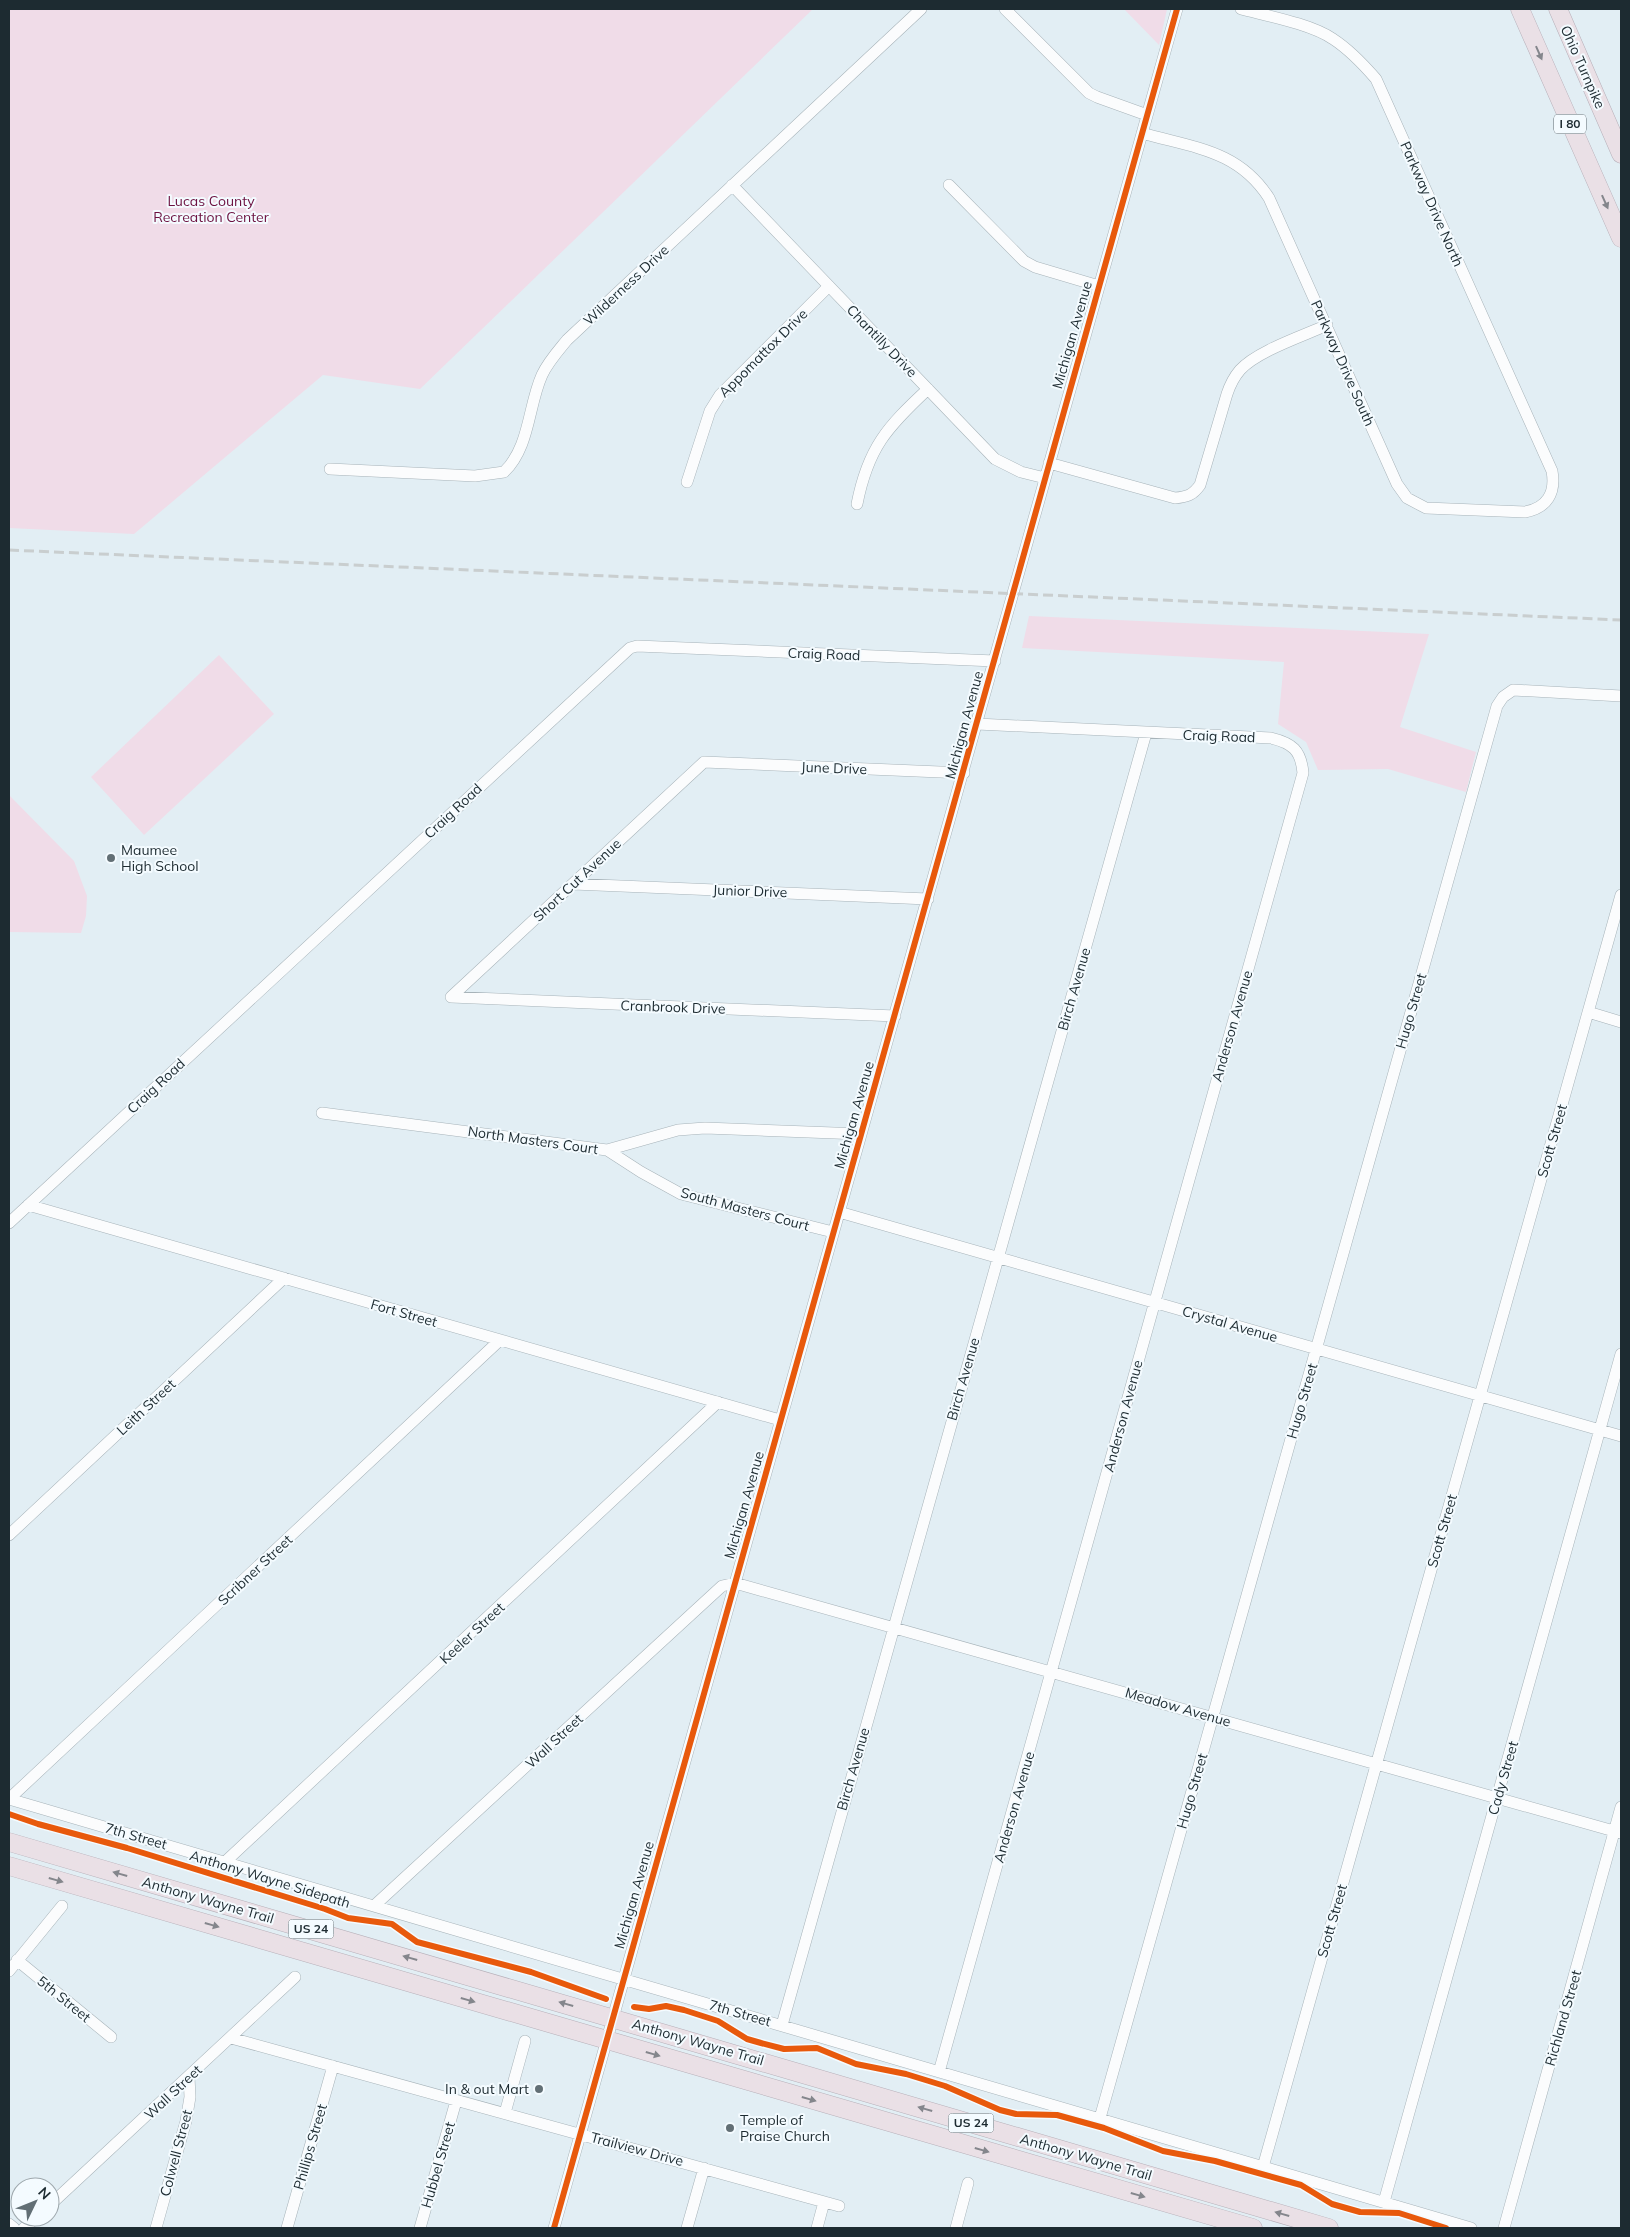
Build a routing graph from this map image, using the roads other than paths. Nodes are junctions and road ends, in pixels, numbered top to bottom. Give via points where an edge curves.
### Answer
1 (921, 9) edge
2 (1005, 9) edge
3 (1177, 9) edge
4 (1241, 9) edge
5 (1520, 9) edge
6 (1558, 9) edge
7 (1147, 115) junction
8 (1142, 134) junction
9 (1621, 154) edge
10 (949, 184) dead end
11 (732, 185) junction
12 (1621, 238) edge
13 (829, 286) junction
14 (1099, 286) junction
15 (1327, 325) junction
16 (928, 389) junction
17 (1049, 463) junction
18 (330, 468) dead end
19 (1552, 471) joint
20 (1045, 478) junction
21 (687, 482) dead end
22 (857, 504) dead end
23 (995, 661) junction
24 (1621, 696) edge
25 (977, 724) junction
26 (1146, 733) junction
27 (1302, 760) joint
28 (704, 762) joint
29 (964, 773) junction
30 (573, 884) junction
31 (1621, 895) edge
32 (928, 899) junction
33 (450, 997) joint
34 (1588, 1012) junction
35 (895, 1016) junction
36 (1621, 1022) edge
37 (322, 1113) dead end
38 (861, 1134) junction
39 (606, 1150) junction
40 (28, 1205) junction
41 (839, 1212) junction
42 (9, 1223) edge
43 (833, 1232) junction
44 (998, 1258) junction
45 (284, 1278) junction
46 (1154, 1302) junction
47 (500, 1340) junction
48 (1316, 1349) junction
49 (1621, 1354) edge
50 (1480, 1396) junction
51 (718, 1402) junction
52 (780, 1420) junction
53 (1600, 1430) junction
54 (1621, 1436) edge
55 (9, 1535) edge
56 (735, 1582) junction
57 (893, 1626) junction
58 (1053, 1671) junction
59 (1212, 1717) junction
60 (1376, 1763) junction
61 (1497, 1798) junction
62 (9, 1799) edge
63 (1621, 1807) edge
64 (1618, 1832) edge
65 (9, 1842) edge
66 (225, 1862) junction
67 (9, 1866) edge
68 (375, 1905) junction
69 (62, 1906) dead end
70 (18, 1960) junction
71 (9, 1971) edge
72 (295, 1978) dead end
73 (624, 1979) junction
74 (613, 2017) junction
75 (782, 2025) junction
76 (111, 2037) dead end
77 (231, 2038) junction
78 (606, 2040) junction
79 (525, 2041) dead end
80 (333, 2066) junction
81 (940, 2072) junction
82 (189, 2077) junction
83 (456, 2101) junction
84 (505, 2113) junction
85 (1100, 2118) junction
86 (580, 2134) junction
87 (1263, 2167) junction
88 (704, 2168) junction
89 (968, 2183) dead end
90 (60, 2196) edge
91 (824, 2202) junction
92 (1384, 2202) junction
93 (840, 2206) dead end
94 (9, 2224) edge
95 (14, 2228) edge
96 (156, 2228) edge
97 (287, 2228) edge
98 (420, 2228) edge
99 (554, 2228) edge
100 (687, 2228) edge
101 (817, 2228) edge
102 (956, 2228) edge
103 (1254, 2228) edge
104 (1328, 2228) edge
105 (1471, 2228) edge
106 (1504, 2228) edge

1 - 11 street, Wilderness Drive
2 - 7 street via 1089,93
3 - 7 street, Michigan Avenue
4 - 19 street, Parkway Drive North via 1316,30 1332,38 1357,57 1376,79
5 -> 12 highway, I 80
6 - 9 highway, Ohio Turnpike / I 80
7 - 8 street, Michigan Avenue
8 - 14 street, Michigan Avenue
8 - 15 street, Parkway Drive South via 1222,156 1254,178 1269,198
10 - 14 street via 1024,261
11 - 13 street, Chantilly Drive
11 - 18 street, Wilderness Drive via 567,340 553,357 542,375 517,455 504,472 475,476
13 - 16 street, Chantilly Drive
13 - 21 street, Appomattox Drive via 720,395 710,411
14 - 17 street, Michigan Avenue
15 - 17 street via 1254,358 1240,369 1227,394 1200,485 1186,498 1175,498
15 - 19 street, Parkway Drive South via 1397,484 1406,498 1415,504 1426,508 1536,510 1545,504 1554,489
16 - 20 street, Chantilly Drive via 995,459 1021,472
16 - 22 street via 882,436 862,480
17 - 20 street, Michigan Avenue
20 - 23 street, Michigan Avenue
23 - 25 street, Michigan Avenue
23 - 40 street, Craig Road via 630,648
24 - 48 street, Hugo Street via 1513,690 1497,706
25 - 26 street, Craig Road
25 - 29 street, Michigan Avenue
26 - 27 street, Craig Road via 1271,738 1288,743
26 - 44 street, Birch Avenue
27 - 46 street, Anderson Avenue via 1303,773
28 - 29 street, June Drive
28 - 30 street, Short Cut Avenue
29 - 32 street, Michigan Avenue
30 - 32 street, Junior Drive
30 - 33 street, Short Cut Avenue
31 - 34 street, Scott Street
32 - 35 street, Michigan Avenue
33 - 35 street, Cranbrook Drive
34 - 36 street
34 - 50 street, Scott Street
35 - 38 street, Michigan Avenue
37 - 39 street, North Masters Court
38 - 39 street, North Masters Court via 705,1128 678,1130
38 - 41 street, Michigan Avenue
39 - 43 street, South Masters Court via 681,1194
40 - 42 street, Craig Road
40 - 45 street, Fort Street
41 - 43 street, Michigan Avenue
41 - 44 street, Crystal Avenue
43 - 52 street, Michigan Avenue
44 - 46 street, Crystal Avenue
44 - 57 street, Birch Avenue
45 - 47 street, Fort Street
45 - 55 street, Leith Street
46 - 48 street, Crystal Avenue
46 - 58 street, Anderson Avenue
47 - 51 street, Fort Street
47 - 62 street, Scribner Street
48 - 50 street, Crystal Avenue
48 - 59 street, Hugo Street
49 - 53 street, Cady Street
50 - 53 street, Crystal Avenue
50 - 60 street, Scott Street
51 - 52 street, Fort Street
51 - 66 street, Keeler Street
52 - 56 street, Michigan Avenue
53 - 54 street, Crystal Avenue
53 - 61 street, Cady Street
56 - 57 street, Meadow Avenue
56 - 68 street, Wall Street via 722,1586
56 - 73 street, Michigan Avenue
57 - 58 street, Meadow Avenue
57 - 75 street, Birch Avenue
58 - 59 street, Meadow Avenue
58 - 81 street, Anderson Avenue
59 - 60 street, Meadow Avenue
59 - 85 street, Hugo Street
60 - 61 street, Meadow Avenue
60 - 87 street, Scott Street
61 - 64 street, Meadow Avenue
61 - 92 street, Cady Street
62 - 66 street, 7th Street
63 - 64 street, Richland Street
64 - 106 street, Richland Street
74 -> 65 highway, Anthony Wayne Trail / US 24
66 - 68 street, 7th Street
67 -> 78 highway, Anthony Wayne Trail / US 24
68 - 73 street, 7th Street
69 - 70 street
70 - 71 street
70 - 76 street, 5th Street
72 - 77 street, Wall Street
73 - 74 street, Michigan Avenue
73 - 75 street, 7th Street
74 - 78 street, Michigan Avenue
104 -> 74 highway, Anthony Wayne Trail / US 24
75 - 81 street, 7th Street
77 - 80 street, Trailview Drive
77 - 82 street, Wall Street
78 - 86 street, Michigan Avenue
78 -> 103 highway, Anthony Wayne Trail / US 24
79 - 84 street
80 - 83 street, Trailview Drive
80 - 97 street, Phillips Street
81 - 85 street, 7th Street
82 - 90 street, Wall Street
82 - 96 street, Colwell Street via 186,2121
83 - 84 street, Trailview Drive
83 - 98 street, Hubbel Street
84 - 86 street, Trailview Drive
85 - 87 street, 7th Street
86 - 88 street, Trailview Drive
86 - 99 street, Michigan Avenue
87 - 92 street, 7th Street
88 - 91 street, Trailview Drive
88 - 100 street
89 - 102 street
91 - 93 street, Trailview Drive
91 - 101 street
92 - 105 street, 7th Street
94 - 95 street

